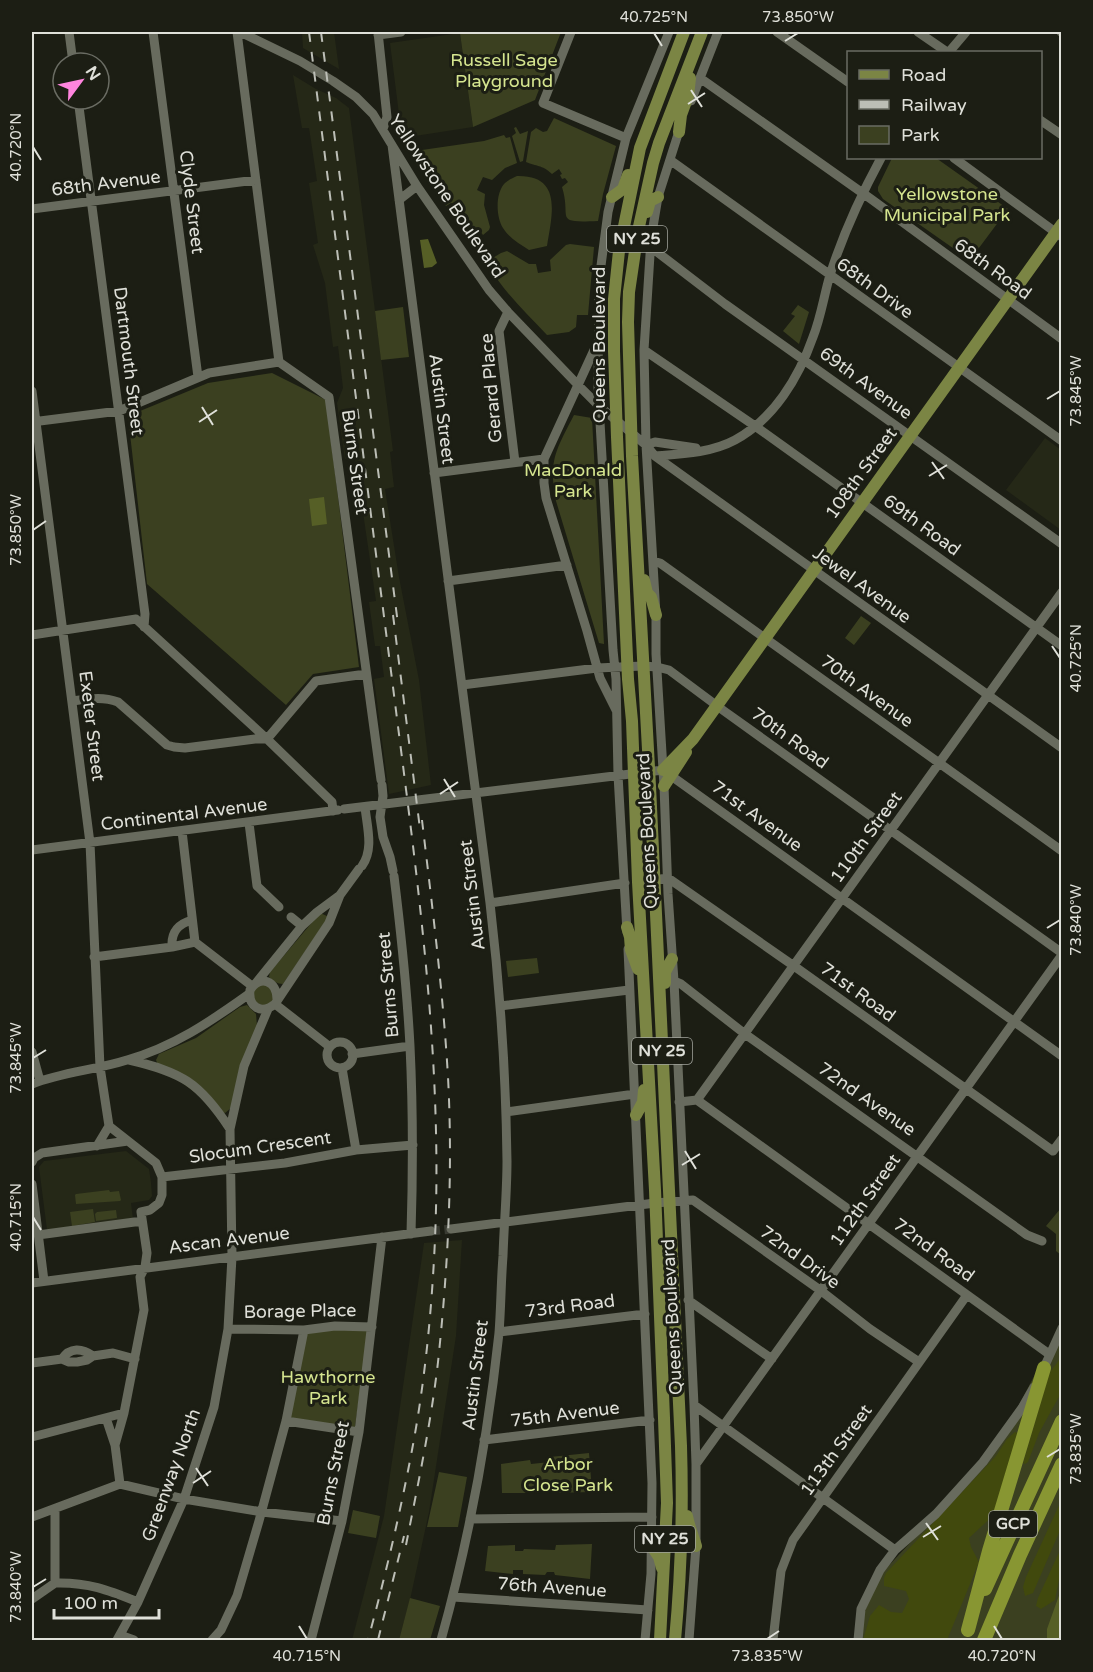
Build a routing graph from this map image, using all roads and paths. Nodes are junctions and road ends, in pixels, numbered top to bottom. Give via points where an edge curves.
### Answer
1 (69, 32) edge
2 (153, 32) edge
3 (238, 32) edge
4 (401, 32) edge
5 (571, 32) edge
6 (669, 32) edge
7 (684, 32) edge
8 (702, 32) edge
9 (718, 32) edge
10 (777, 32) edge
11 (918, 32) edge
12 (966, 32) edge
13 (378, 33) edge
14 (71, 51) edge
15 (946, 51) edge
16 (949, 51) edge
17 (694, 54) junction
18 (700, 78) junction
19 (847, 81) edge
20 (80, 111) edge
21 (1042, 121) edge
22 (383, 129) junction
23 (679, 132) junction
24 (1062, 135) edge
25 (626, 138) junction
26 (392, 145) junction
27 (638, 159) junction
28 (880, 159) edge
29 (955, 159) edge
30 (670, 160) junction
31 (256, 180) junction
32 (417, 186) junction
33 (173, 191) junction
34 (862, 192) junction
35 (612, 197) junction
36 (658, 198) junction
37 (399, 200) junction
38 (91, 201) junction
39 (32, 209) edge
40 (639, 229) junction
41 (1060, 231) edge
42 (651, 250) junction
43 (830, 276) junction
44 (1007, 300) junction
45 (508, 312) junction
46 (1062, 339) edge
47 (597, 343) junction
48 (644, 350) junction
49 (804, 359) junction
50 (279, 362) junction
51 (959, 368) junction
52 (198, 377) junction
53 (579, 386) junction
54 (32, 391) edge
55 (599, 406) junction
56 (119, 411) junction
57 (617, 420) junction
58 (34, 422) edge
59 (755, 426) junction
60 (632, 432) junction
61 (910, 435) junction
62 (1062, 441) edge
63 (646, 445) junction
64 (707, 450) junction
65 (655, 456) junction
66 (544, 459) junction
67 (515, 462) junction
68 (434, 472) junction
69 (862, 503) junction
70 (1062, 544) edge
71 (638, 554) junction
72 (653, 561) junction
73 (567, 565) junction
74 (813, 571) junction
75 (448, 581) junction
76 (1062, 592) edge
77 (656, 615) junction
78 (144, 627) junction
79 (1036, 628) junction
80 (63, 631) junction
81 (32, 634) edge
82 (765, 638) junction
83 (1062, 646) edge
84 (642, 666) junction
85 (621, 667) junction
86 (657, 667) junction
87 (597, 668) junction
88 (366, 674) junction
89 (462, 685) junction
90 (988, 695) junction
91 (72, 701) junction
92 (717, 706) junction
93 (616, 711) junction
94 (267, 739) junction
95 (1062, 748) edge
96 (939, 763) junction
97 (649, 771) junction
98 (634, 773) junction
99 (618, 775) junction
100 (666, 777) junction
101 (476, 793) junction
102 (382, 805) junction
103 (365, 807) junction
104 (340, 810) junction
105 (249, 823) junction
106 (182, 831) junction
107 (891, 831) junction
108 (90, 843) junction
109 (32, 850) edge
110 (387, 850) junction
111 (1062, 851) edge
112 (368, 853) junction
113 (668, 878) junction
114 (654, 880) junction
115 (632, 883) junction
116 (340, 895) junction
117 (843, 898) junction
118 (490, 903) junction
119 (279, 907) dead end
120 (291, 917) dead end
121 (192, 920) junction
122 (302, 926) junction
123 (627, 927) junction
124 (195, 942) junction
125 (172, 947) junction
126 (1062, 954) edge
127 (94, 957) junction
128 (672, 958) junction
129 (794, 966) junction
130 (674, 981) junction
131 (643, 985) junction
132 (252, 988) junction
133 (629, 990) junction
134 (273, 1004) junction
135 (500, 1006) junction
136 (1014, 1022) junction
137 (745, 1034) junction
138 (661, 1035) junction
139 (410, 1046) junction
140 (330, 1047) junction
141 (32, 1052) edge
142 (352, 1054) junction
143 (647, 1056) junction
144 (1062, 1056) edge
145 (129, 1060) junction
146 (100, 1067) junction
147 (342, 1068) junction
148 (36, 1082) edge
149 (966, 1089) junction
150 (635, 1094) junction
151 (697, 1100) junction
152 (679, 1102) junction
153 (506, 1112) junction
154 (636, 1115) junction
155 (109, 1126) junction
156 (230, 1129) junction
157 (1062, 1138) edge
158 (128, 1141) junction
159 (413, 1145) junction
160 (97, 1146) junction
161 (356, 1150) junction
162 (917, 1156) junction
163 (32, 1162) edge
164 (231, 1169) junction
165 (162, 1177) junction
166 (32, 1184) edge
167 (32, 1198) edge
168 (684, 1200) junction
169 (662, 1202) junction
170 (639, 1205) junction
171 (142, 1221) junction
172 (504, 1222) junction
173 (869, 1224) junction
174 (451, 1229) tunnel mouth
175 (431, 1231) tunnel mouth
176 (411, 1234) junction
177 (38, 1235) junction
178 (382, 1237) junction
179 (1042, 1241) dead end
180 (232, 1257) junction
181 (145, 1267) junction
182 (44, 1281) junction
183 (32, 1283) edge
184 (820, 1290) junction
185 (967, 1295) junction
186 (688, 1300) junction
187 (645, 1314) junction
188 (372, 1326) junction
189 (1062, 1328) edge
190 (228, 1329) junction
191 (304, 1330) junction
192 (499, 1332) junction
193 (135, 1359) junction
194 (772, 1359) junction
195 (1047, 1361) junction
196 (919, 1362) junction
197 (32, 1363) edge
198 (694, 1405) junction
199 (124, 1413) junction
200 (106, 1418) junction
201 (650, 1420) junction
202 (1062, 1420) edge
203 (286, 1421) junction
204 (723, 1426) junction
205 (359, 1432) junction
206 (32, 1437) edge
207 (484, 1440) junction
208 (115, 1446) junction
209 (696, 1464) junction
210 (1062, 1464) edge
211 (120, 1484) junction
212 (682, 1491) junction
213 (822, 1497) junction
214 (184, 1498) junction
215 (55, 1509) junction
216 (262, 1512) junction
217 (652, 1517) junction
218 (32, 1518) edge
219 (470, 1519) junction
220 (342, 1521) junction
221 (651, 1545) junction
222 (696, 1546) junction
223 (895, 1550) junction
224 (664, 1574) junction
225 (55, 1583) junction
226 (453, 1596) junction
227 (32, 1599) edge
228 (138, 1602) junction
229 (648, 1610) junction
230 (966, 1635) edge
231 (118, 1638) edge
232 (134, 1641) edge
233 (212, 1641) edge
234 (311, 1641) edge
235 (441, 1641) edge
236 (645, 1641) edge
237 (660, 1641) edge
238 (675, 1641) edge
239 (688, 1641) edge
240 (773, 1641) edge
241 (858, 1641) edge
242 (984, 1641) edge

1 - 14 street
2 - 33 street, Clyde Street
3 - 22 street, Yellowstone Boulevard via 333,81 356,97
3 - 31 street
4 - 13 street
5 - 25 street via 543,103
6 - 25 street, Queens Boulevard
7 - 27 main road, Queens Boulevard / NY 25
8 - 17 main road, Queens Boulevard / NY 25
9 - 18 street, Queens Boulevard
10 - 19 street
11 - 15 street
12 - 16 street
13 - 22 street via 387,117
17 - 23 main road
17 - 40 main road, Queens Boulevard / NY 25 via 659,143
18 - 23 street, Queens Boulevard
18 - 34 street, 68th Road
20 - 38 street, Dartmouth Street
21 - 24 street
22 - 26 street, Yellowstone Boulevard
23 - 30 street, Queens Boulevard
25 - 35 street, Queens Boulevard
26 - 32 street, Yellowstone Boulevard
26 - 37 street, Austin Street
27 - 35 main road via 630,168 623,189
27 - 57 main road, Queens Boulevard / NY 25 via 619,251 614,299
28 - 34 street
29 - 41 street
30 - 36 street, Queens Boulevard
30 - 43 street, 68th Drive
31 - 33 street, 68th Avenue
31 - 50 street
32 - 37 street
32 - 45 street, Yellowstone Boulevard
33 - 38 street, 68th Avenue
33 - 52 street, Clyde Street
34 - 43 street
34 - 44 street, 68th Road
35 - 47 street, Queens Boulevard via 599,281
36 - 40 main road via 650,201
36 - 42 street, Queens Boulevard
37 - 68 street, Austin Street
38 - 39 street, 68th Avenue
38 - 56 street, Dartmouth Street
40 - 60 main road, Queens Boulevard / NY 25 via 629,292
41 - 44 main road, 108th Street
42 - 48 street, Queens Boulevard
42 - 49 street, 69th Avenue
43 - 49 street
43 - 51 street, 68th Drive
44 - 46 street, 68th Road
44 - 51 main road, 108th Street
45 - 53 street, Yellowstone Boulevard
45 - 67 street, Gerard Place via 499,331
47 - 53 street, Queens Boulevard
47 - 55 street, Queens Boulevard
48 - 59 street, 69th Road
48 - 63 street, Queens Boulevard
49 - 59 street via 789,388
49 - 61 street, 69th Avenue
50 - 52 street
50 - 88 street, Burns Street via 329,397
51 - 61 main road, 108th Street
51 - 62 street, 68th Drive
52 - 56 street
53 - 55 street, Yellowstone Boulevard
53 - 66 street, Queens Boulevard
54 - 58 street, Exeter Street
55 - 57 street, Yellowstone Boulevard
55 - 85 street, Queens Boulevard
56 - 58 street
56 - 78 street, Dartmouth Street
57 - 60 street, Yellowstone Boulevard
57 - 85 main road, Queens Boulevard / NY 25
58 - 80 street, Exeter Street
59 - 64 street via 734,441
59 - 69 street, 69th Road
60 - 63 street, Yellowstone Boulevard
60 - 71 main road, Queens Boulevard / NY 25
61 - 69 main road, 108th Street
61 - 70 street, 69th Avenue
63 - 64 street via 655,442
63 - 65 street, Jewel Avenue
63 - 72 street, Queens Boulevard
64 - 65 street
65 - 74 street, Jewel Avenue
66 - 67 street
66 - 73 street, Queens Boulevard via 544,490
67 - 68 street
68 - 75 street, Austin Street
69 - 74 main road, 108th Street
69 - 79 street, 69th Road
71 - 77 main road
71 - 84 main road, Queens Boulevard / NY 25
72 - 77 street, Queens Boulevard
72 - 82 street, 70th Avenue
73 - 75 street
73 - 87 street, Queens Boulevard
74 - 82 main road, 108th Street
74 - 90 street, Jewel Avenue
75 - 89 street, Austin Street
76 - 79 street, 110th Street
77 - 86 street, Queens Boulevard
78 - 80 street via 136,619
78 - 94 street
79 - 83 street, 69th Road
79 - 90 street, 110th Street
80 - 81 street
80 - 91 street, Exeter Street
82 - 92 main road, 108th Street
82 - 96 street, 70th Avenue
84 - 85 street, 70th Road
84 - 86 street, 70th Road
84 - 97 main road, Queens Boulevard / NY 25
85 - 87 street, 70th Road
85 - 93 street, Queens Boulevard
85 - 98 main road, Queens Boulevard / NY 25
86 - 92 street, 70th Road via 669,670
86 - 100 street, Queens Boulevard
87 - 89 street, 70th Road
87 - 93 street, Queens Boulevard
88 - 94 street via 316,681
88 - 102 street, Burns Street
89 - 101 street, Austin Street
90 - 95 street, Jewel Avenue
90 - 96 street, 110th Street
91 - 94 street via 109,698 118,702 174,747
91 - 108 street, Exeter Street
92 - 100 main road, 108th Street
92 - 107 street, 70th Road
93 - 99 street, Queens Boulevard
94 - 104 street
96 - 107 street, 110th Street
96 - 111 street, 70th Avenue
97 - 98 street
97 - 100 street
97 - 114 main road, Queens Boulevard / NY 25
98 - 99 street
98 - 115 main road, Queens Boulevard / NY 25
99 - 101 street
99 - 115 street, Queens Boulevard
100 - 113 street, Queens Boulevard
100 - 117 street, 71st Avenue
101 - 102 street
101 - 118 street, Austin Street
102 - 103 street, Continental Avenue
102 - 110 street, Burns Street via 382,837
103 - 104 street, Continental Avenue
103 - 112 street
104 - 105 street, Continental Avenue
105 - 106 street, Continental Avenue
105 - 119 street via 257,886
106 - 108 street, Continental Avenue
106 - 121 street
107 - 117 street, 110th Street
107 - 126 street, 70th Road
108 - 109 street, Continental Avenue
108 - 127 street, Exeter Street
110 - 112 street
110 - 139 street, Burns Street via 394,874
112 - 116 street
113 - 114 street
113 - 128 street, Queens Boulevard
113 - 129 street, 71st Road
114 - 115 street
114 - 138 main road, Queens Boulevard / NY 25
115 - 118 street
115 - 123 street, Queens Boulevard
115 - 131 main road, Queens Boulevard / NY 25
116 - 122 street
116 - 134 street, Greenway North via 329,923
117 - 129 street, 110th Street
117 - 136 street, 71st Avenue
118 - 135 street, Austin Street
120 - 122 street
121 - 124 street
121 - 125 street via 175,930
122 - 132 street
123 - 131 main road
123 - 133 street, Queens Boulevard
124 - 125 street
124 - 132 street
125 - 127 street
126 - 136 street, 112th Street
127 - 146 street, Exeter Street
128 - 130 street, Queens Boulevard
128 - 138 main road via 665,972
129 - 137 street, 110th Street
129 - 149 street, 71st Road
130 - 137 street, 72nd Avenue
130 - 152 street, Queens Boulevard
131 - 143 main road, Queens Boulevard / NY 25
132 - 134 street via 250,1001 255,1006 261,1009
132 - 134 street via 262,981 269,982 277,992
132 - 145 street via 206,1025
133 - 135 street
133 - 150 street, Queens Boulevard
134 - 140 street
134 - 156 street, Greenway North via 244,1066
135 - 153 street, Austin Street
136 - 144 street, 71st Avenue
136 - 149 street, 112th Street
137 - 151 street, 110th Street
137 - 162 street, 72nd Avenue
138 - 169 main road, Queens Boulevard / NY 25
139 - 142 street
139 - 159 street, Burns Street
140 - 142 street via 340,1042 351,1048
140 - 147 street via 329,1062
141 - 148 street
142 - 147 street via 350,1063
143 - 154 main road via 643,1102
143 - 169 main road, Queens Boulevard / NY 25
145 - 146 street
145 - 156 street via 190,1082
146 - 148 street
146 - 155 street
147 - 161 street
149 - 157 street, 71st Road via 1053,1151
149 - 162 street, 112th Street
150 - 153 street
150 - 154 street, Queens Boulevard
151 - 152 street
151 - 173 street, 72nd Road
152 - 168 street, Queens Boulevard
153 - 172 street, Austin Street
154 - 170 street, Queens Boulevard
155 - 158 street
155 - 160 street
156 - 164 street, Greenway North
158 - 160 street
158 - 165 street via 156,1163
159 - 161 street, Slocum Crescent
159 - 176 street, Burns Street
160 - 163 street via 42,1153
161 - 164 street, Slocum Crescent
162 - 173 street, 112th Street
162 - 179 street, 72nd Avenue via 1027,1235
164 - 165 street, Slocum Crescent
164 - 180 street, Greenway North
165 - 171 street via 159,1203 141,1212
166 - 167 street
167 - 177 street
168 - 169 street
168 - 184 street, 72nd Drive via 693,1200
168 - 186 street, Queens Boulevard
169 - 170 street
169 - 212 main road, Queens Boulevard / NY 25
169 - 224 main road, Queens Boulevard / NY 25 via 667,1503
170 - 172 street
170 - 187 street, Queens Boulevard
171 - 177 street
171 - 181 street
172 - 174 street
172 - 192 street, Austin Street
173 - 184 street, 112th Street
173 - 185 street, 72nd Road
175 - 176 street, Ascan Avenue
176 - 178 street, Ascan Avenue
177 - 182 street
178 - 180 street, Ascan Avenue
178 - 188 street, Burns Street
180 - 181 street, Ascan Avenue
180 - 190 street, Greenway North
181 - 182 street, Ascan Avenue
181 - 193 street via 140,1277 144,1310
182 - 183 street, Ascan Avenue
184 - 194 street, 112th Street
184 - 196 street, 72nd Drive
185 - 195 street, 72nd Road
185 - 196 street, 113th Street
186 - 194 street
186 - 198 street, Queens Boulevard
187 - 192 street, 73rd Road
187 - 201 street, Queens Boulevard
188 - 191 street, Borage Place
188 - 205 street, Burns Street
189 - 195 street
190 - 191 street, Borage Place
190 - 214 street, Greenway North via 214,1407
191 - 203 street
192 - 207 street, Austin Street
193 - 197 street via 113,1353 93,1356 85,1350 75,1350 62,1359
193 - 199 street
194 - 204 street, 112th Street
195 - 223 street via 1020,1411 983,1462 936,1514
195 - 230 highway
196 - 213 street, 113th Street
198 - 204 street
198 - 209 street, Queens Boulevard
199 - 200 street
199 - 208 street
200 - 206 street
200 - 208 street
201 - 207 street, 75th Avenue
201 - 217 street, Queens Boulevard
202 - 230 highway, GCP
203 - 205 street
203 - 216 street
204 - 209 street, 112th Street
204 - 213 street
205 - 220 street, Burns Street
207 - 219 street, Austin Street
208 - 211 street
209 - 222 street, Queens Boulevard
210 - 242 highway, GCP
211 - 214 street
211 - 215 street
212 - 222 main road
212 - 238 main road, Queens Boulevard / NY 25
213 - 223 street
213 - 240 street, 113th Street via 784,1559
214 - 216 street
214 - 228 street, Greenway North
215 - 218 street
215 - 225 street
216 - 220 street
216 - 233 street via 237,1596
217 - 219 street
217 - 221 street, Queens Boulevard
219 - 226 street, Austin Street
220 - 234 street, Burns Street
221 - 224 main road
221 - 229 street, Queens Boulevard
222 - 239 street, Queens Boulevard
223 - 241 street via 880,1570 861,1609
224 - 237 main road, Queens Boulevard / NY 25
225 - 227 street
225 - 228 street via 101,1587
226 - 229 street, 76th Avenue
226 - 235 street, Austin Street
228 - 231 street, Greenway North
229 - 236 street, Queens Boulevard
231 - 232 street

